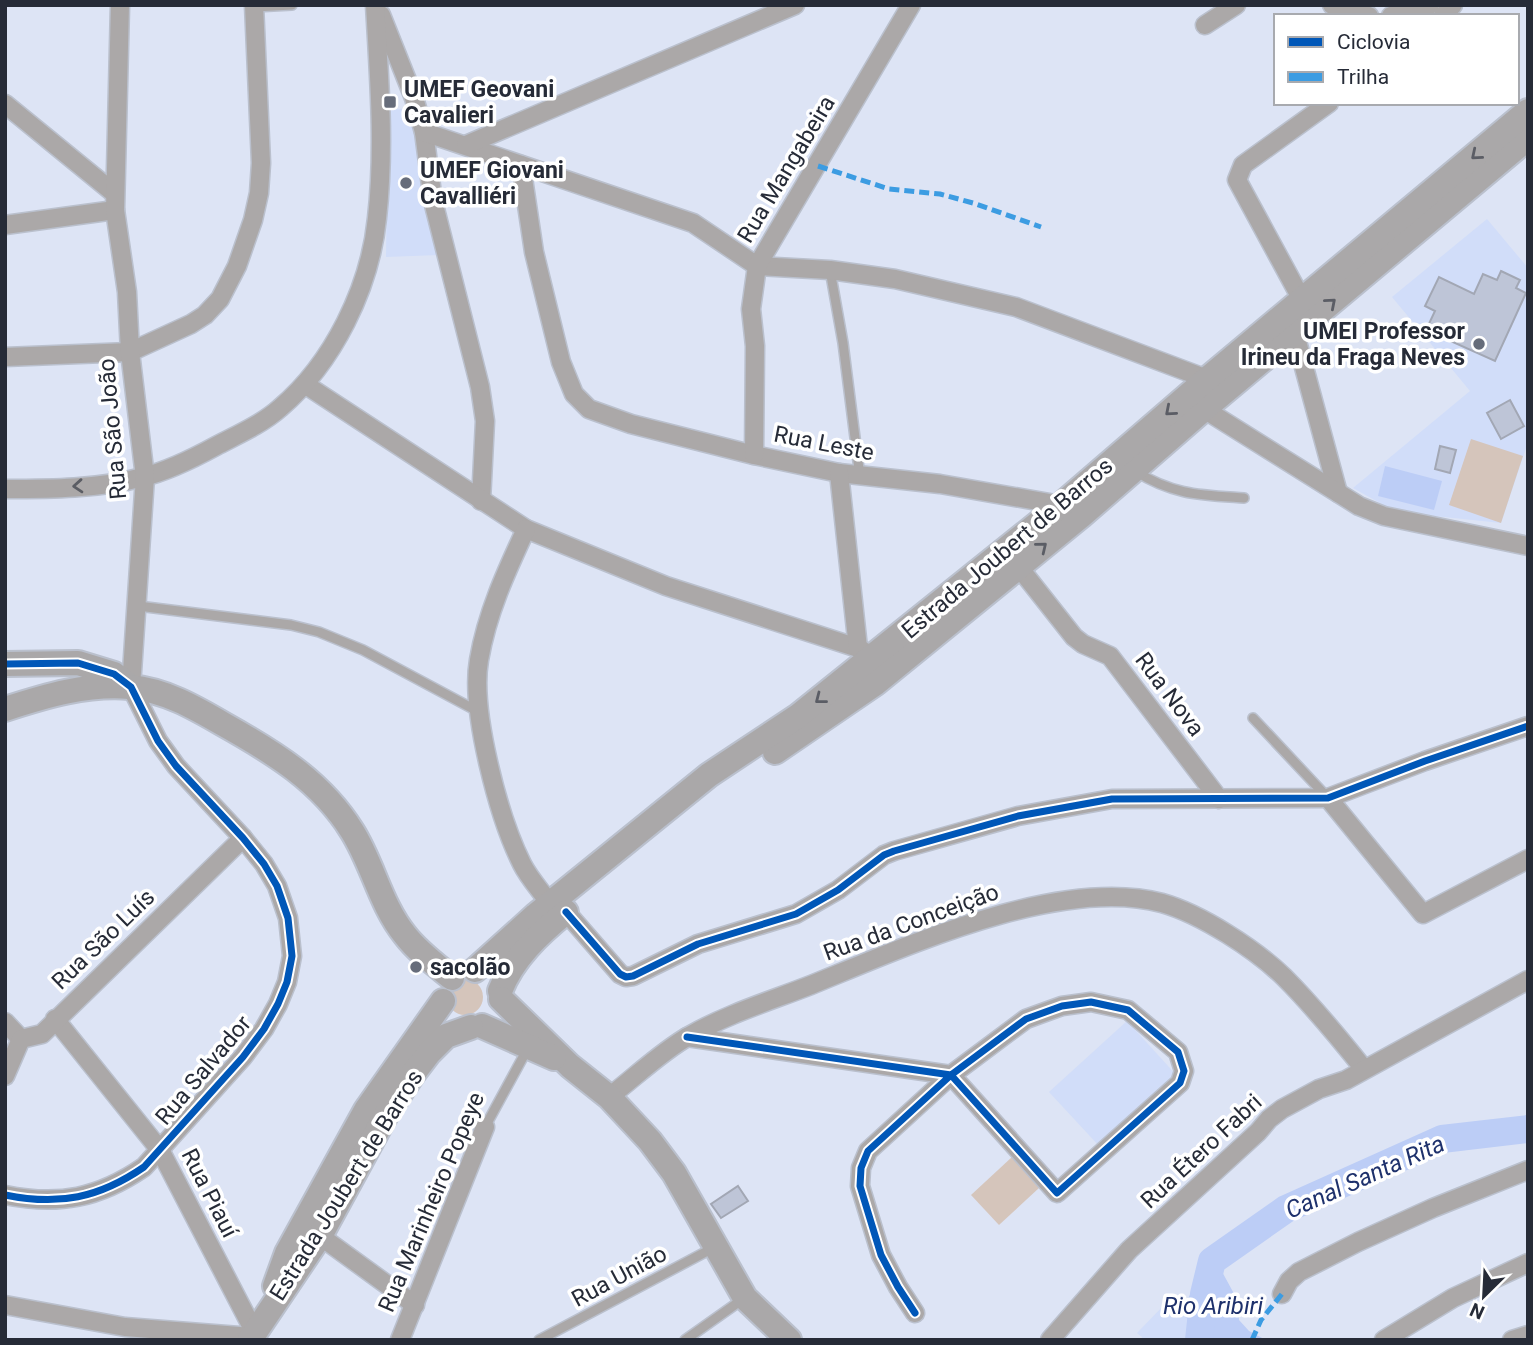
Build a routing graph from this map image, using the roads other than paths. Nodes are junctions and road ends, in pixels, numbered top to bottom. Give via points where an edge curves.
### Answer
1 (120, 5) edge
2 (292, 5) edge
3 (376, 5) edge
4 (795, 5) edge
5 (911, 5) edge
6 (1236, 5) edge
7 (1332, 5) edge
8 (1430, 5) edge
9 (255, 6) edge
10 (1360, 14) edge
11 (1398, 14) edge
12 (1205, 25) dead end
13 (5, 104) edge
14 (1326, 105) edge
15 (1528, 111) edge
16 (424, 132) junction
17 (1528, 138) edge
18 (466, 145) junction
19 (521, 165) junction
20 (115, 201) junction
21 (5, 225) edge
22 (757, 266) junction
23 (830, 270) junction
24 (1302, 300) junction
25 (1296, 334) junction
26 (130, 352) junction
27 (5, 357) edge
28 (1207, 379) junction
29 (306, 385) junction
30 (1203, 409) junction
31 (754, 455) junction
32 (1133, 470) junction
33 (839, 473) junction
34 (145, 477) junction
35 (860, 477) junction
36 (5, 489) edge
37 (1338, 492) junction
38 (1244, 498) dead end
39 (481, 501) junction
40 (1061, 505) junction
41 (526, 529) junction
42 (1528, 546) edge
43 (1018, 566) junction
44 (138, 606) junction
45 (866, 653) junction
46 (5, 664) edge
47 (131, 687) junction
48 (5, 709) edge
49 (480, 712) junction
50 (1252, 718) dead end
51 (1528, 726) edge
52 (1328, 798) junction
53 (1219, 799) junction
54 (243, 838) junction
55 (1528, 859) edge
56 (558, 908) junction
57 (463, 974) junction
58 (1528, 980) edge
59 (501, 995) junction
60 (443, 1001) junction
61 (55, 1019) junction
62 (5, 1022) edge
63 (477, 1027) junction
64 (687, 1037) junction
65 (13, 1038) edge
66 (529, 1046) junction
67 (570, 1066) junction
68 (1364, 1069) junction
69 (5, 1076) edge
70 (951, 1076) junction
71 (609, 1097) junction
72 (485, 1127) joint
73 (160, 1150) junction
74 (1528, 1170) edge
75 (5, 1195) edge
76 (320, 1236) junction
77 (716, 1247) junction
78 (1528, 1263) edge
79 (1282, 1294) dead end
80 (745, 1298) junction
81 (5, 1305) edge
82 (415, 1305) junction
83 (915, 1313) dead end
84 (254, 1334) edge
85 (1528, 1335) edge
86 (400, 1340) edge
87 (539, 1340) edge
88 (685, 1340) edge
89 (789, 1340) edge
90 (1050, 1340) edge
91 (1384, 1340) edge
92 (1513, 1340) edge

1 - 20 street, Rua São João
2 - 9 lane
3 - 16 street
3 - 29 street via 381,110 377,219 355,300
4 - 18 street
5 - 22 street, Rua Mangabeira
6 - 12 street
7 - 10 street
8 - 11 street
9 - 26 street via 261,163 253,220 237,266 220,299 205,315
13 - 20 street
14 - 24 street via 1243,165 1237,180
15 -> 24 main road, Estrada Joubert de Barros
16 - 18 street
16 - 39 street via 433,201 480,387 485,421
25 -> 17 main road, Estrada Joubert de Barros
18 - 19 street
19 - 22 street via 693,223
19 - 31 street, Rua Leste via 534,252 561,362 574,394 609,418
20 - 21 street
20 - 26 street, Rua São João
22 - 23 street
22 - 31 street, Rua Mangabeira via 751,309
23 - 28 street via 895,279 1016,306
23 - 35 lane
24 - 28 main road, Estrada Joubert de Barros
25 - 30 main road, Estrada Joubert de Barros
25 - 37 street
26 - 27 street
26 - 34 street, Rua São João
28 -> 40 main road, Estrada Joubert de Barros
29 - 34 street via 278,411 249,428
29 - 39 street
30 - 32 main road, Estrada Joubert de Barros
30 - 37 street
31 - 33 street, Rua Leste
32 - 38 lane via 1173,491
43 -> 32 main road, Estrada Joubert de Barros
33 - 35 street, Rua Leste
33 - 45 street
34 -> 36 street
34 - 44 street, Rua São João
35 - 40 street, Rua Leste via 940,484
37 - 42 street via 1384,516
39 - 41 street
40 - 45 main road, Estrada Joubert de Barros
41 - 45 street via 666,586
41 - 49 street via 491,608 478,663
43 - 53 street, Rua Nova via 1074,637 1110,656
43 - 56 main road, Estrada Joubert de Barros via 876,683 697,802
44 - 47 street, Rua São João
44 - 49 lane via 319,632
45 -> 56 main road, Estrada Joubert de Barros via 798,716 709,775
46 - 47 main road via 78,663 114,674
47 - 48 main road via 69,691
47 - 54 street, Rua Salvador via 176,766
47 - 57 main road via 197,709 289,763 317,787 353,832 404,935 425,956
49 - 56 street via 502,815 523,866
50 - 52 lane
51 - 52 street
52 - 53 street
52 - 55 street via 1423,914
53 - 56 street via 1112,799 944,835 884,856 796,914 698,944 633,976 620,974
54 - 61 street, Rua São Luís
54 - 73 street, Rua Salvador via 277,886 288,918 292,956 287,982 264,1029 243,1057
56 - 57 main road, Estrada Joubert de Barros
56 - 59 main road, Estrada Joubert de Barros via 516,962
57 - 59 main road via 486,973
57 - 60 main road via 444,992
58 - 68 street, Rua Étero Fabri
59 - 63 main road via 492,1020
59 - 67 main road
60 - 63 main road via 460,1025
60 - 84 main road, Estrada Joubert de Barros via 366,1110 287,1254
61 - 65 street, Rua São Luís via 42,1034
61 - 73 street, Rua Piauí
62 - 65 street
63 - 66 main road
63 - 76 main road, Estrada Joubert de Barros via 446,1036 413,1074
64 - 68 street, Rua da Conceição via 727,1017 999,914 1085,897 1126,897 1163,904 1204,921 1265,961
64 - 70 street
64 - 71 street, Rua da Conceição
65 - 69 street
66 - 67 main road
66 - 72 lane, Rua Marinheiro Popeye
67 - 71 main road
68 - 90 street, Rua Étero Fabri via 1269,1119 1129,1251
70 - 70 street via 1026,1019 1091,1002 1128,1010 1178,1052 1184,1071 1180,1083 1057,1193
70 - 83 street via 868,1151 861,1168 860,1186 881,1255
71 - 77 main road via 674,1173
72 - 82 street, Rua Marinheiro Popeye
73 - 75 street, Rua Salvador via 144,1167 102,1192 54,1200
73 - 84 street, Rua Piauí
74 - 79 street via 1358,1242 1299,1272
76 - 82 street
76 - 84 main road, Estrada Joubert de Barros
77 - 80 main road
77 - 87 lane, Rua União
78 - 91 street via 1454,1298
80 - 88 lane
80 - 89 main road
81 - 84 street via 125,1327
82 - 86 street, Rua Marinheiro Popeye
85 - 92 street

